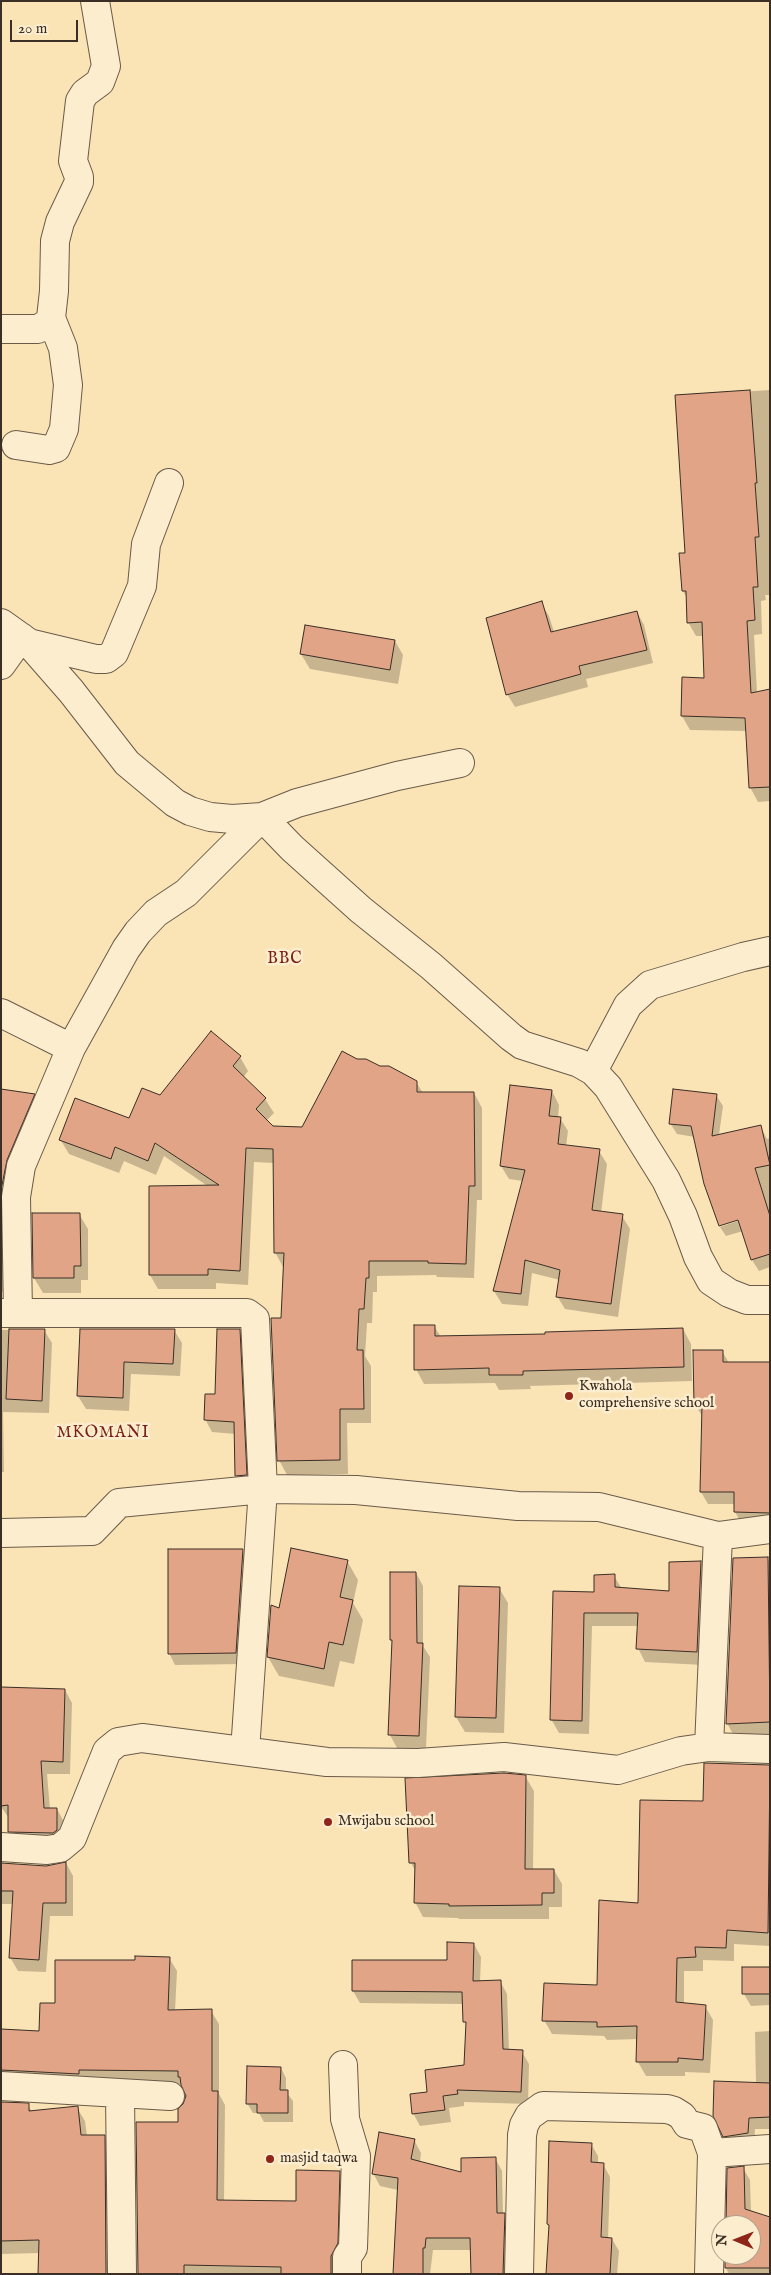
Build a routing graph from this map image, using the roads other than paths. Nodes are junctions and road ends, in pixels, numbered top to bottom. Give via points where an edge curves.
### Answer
1 (95, 1) edge
2 (51, 318) junction
3 (1, 329) edge
4 (16, 445) dead end
5 (169, 482) dead end
6 (17, 634) edge
7 (1, 665) edge
8 (460, 762) dead end
9 (262, 817) junction
10 (770, 951) edge
11 (1, 1013) edge
12 (71, 1048) junction
13 (593, 1071) junction
14 (770, 1300) edge
15 (9, 1313) edge
16 (264, 1489) junction
17 (770, 1529) edge
18 (1, 1533) edge
19 (718, 1536) junction
20 (710, 1747) junction
21 (770, 1749) edge
22 (246, 1752) junction
23 (1, 1847) edge
24 (343, 2065) dead end
25 (1, 2086) edge
26 (120, 2094) junction
27 (170, 2096) dead end
28 (770, 2150) edge
29 (712, 2153) junction
30 (122, 2274) edge
31 (347, 2274) edge
32 (519, 2274) edge
33 (709, 2274) edge

1 - 2 street via 106,66 100,82 80,101 73,161 79,182 54,241
2 - 3 street via 48,324 38,329
2 - 4 street via 63,348 68,385 64,429 56,448 49,450
5 - 6 street via 146,544 142,586 114,653 106,659 96,659
6 - 7 street
6 - 9 street via 71,691 127,763 175,803 210,817
8 - 9 street via 297,803
9 - 12 street via 186,893 156,913 138,932
9 - 13 street via 354,905 431,966 511,1037 522,1045 579,1063
10 - 13 street via 743,956 650,985 628,1005
11 - 12 street
12 - 15 street via 20,1166
13 - 14 street via 608,1087 661,1173 711,1281 728,1293 747,1300
15 - 16 street via 252,1315 256,1325
16 - 18 street via 119,1503 92,1531
16 - 19 street via 356,1490 518,1506 599,1507
16 - 22 street
17 - 19 street
19 - 20 street
20 - 21 street
20 - 22 street via 681,1751 618,1770 504,1757 418,1763 327,1762
22 - 23 street via 142,1738 118,1742 107,1751 100,1764 72,1838 60,1848 47,1850
24 - 31 street via 346,2119 356,2156 353,2248 348,2257
25 - 26 street
26 - 27 street
26 - 30 street
28 - 29 street
29 - 32 street via 703,2128 687,2124 682,2116 667,2109 543,2106 534,2111 524,2125 522,2136
29 - 33 street

